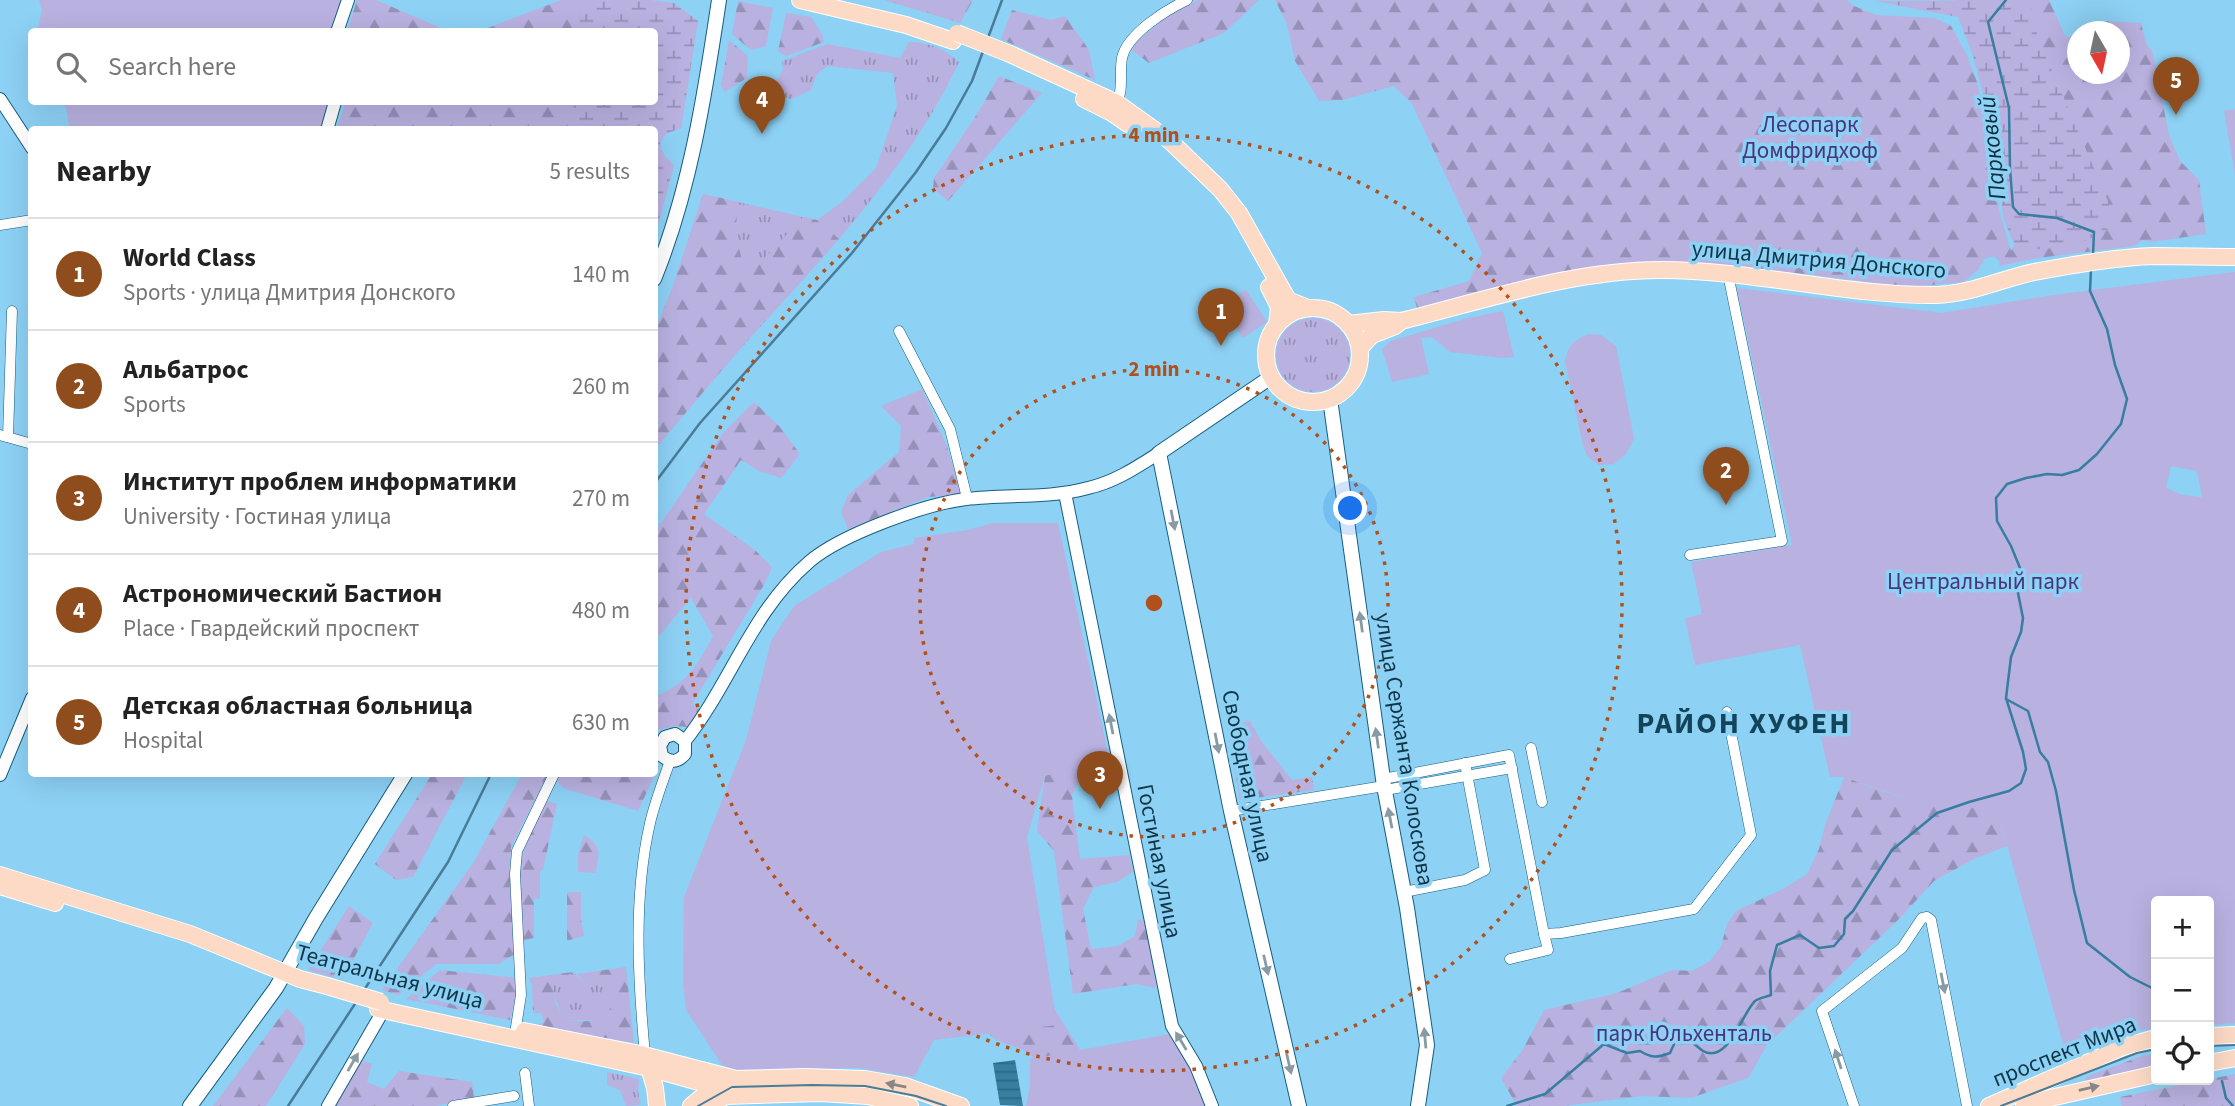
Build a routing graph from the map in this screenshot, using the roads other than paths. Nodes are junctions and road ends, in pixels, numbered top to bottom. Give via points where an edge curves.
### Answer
1 (348, 0) edge
2 (719, 0) edge
3 (800, 0) edge
4 (852, 0) edge
5 (1187, 0) edge
6 (338, 28) edge
7 (955, 37) junction
8 (1008, 59) junction
9 (0, 99) edge
10 (1117, 103) junction
11 (334, 105) edge
12 (328, 126) edge
13 (28, 142) edge
14 (28, 221) edge
15 (0, 225) edge
16 (2235, 257) edge
17 (658, 268) edge
18 (1728, 274) junction
19 (1308, 308) junction
20 (12, 312) dead end
21 (1401, 321) junction
22 (1348, 324) junction
23 (1277, 325) junction
24 (900, 331) dead end
25 (1360, 348) junction
26 (1271, 377) junction
27 (1330, 399) junction
28 (4, 436) edge
29 (28, 443) edge
30 (1160, 453) junction
31 (1065, 494) junction
32 (967, 498) junction
33 (1690, 555) dead end
34 (28, 708) edge
35 (1727, 712) dead end
36 (659, 736) edge
37 (685, 741) junction
38 (1531, 748) dead end
39 (670, 761) junction
40 (1465, 763) junction
41 (1512, 768) junction
42 (0, 775) edge
43 (1468, 776) junction
44 (403, 777) edge
45 (553, 777) edge
46 (1384, 785) junction
47 (1542, 802) dead end
48 (1231, 811) junction
49 (0, 875) edge
50 (0, 886) edge
51 (1404, 892) junction
52 (1544, 934) junction
53 (1510, 958) dead end
54 (282, 976) junction
55 (381, 1007) junction
56 (515, 1035) junction
57 (2214, 1035) edge
58 (2235, 1035) edge
59 (2151, 1039) edge
60 (2235, 1058) edge
61 (647, 1062) junction
62 (672, 1062) junction
63 (2214, 1062) edge
64 (525, 1073) dead end
65 (2151, 1075) edge
66 (680, 1077) junction
67 (713, 1087) junction
68 (736, 1087) junction
69 (514, 1096) dead end
70 (820, 1099) edge
71 (2021, 1102) edge
72 (190, 1106) edge
73 (328, 1106) edge
74 (453, 1106) edge
75 (529, 1106) edge
76 (657, 1106) edge
77 (691, 1106) edge
78 (709, 1106) edge
79 (910, 1106) edge
80 (961, 1106) edge
81 (1212, 1106) edge
82 (1298, 1106) edge
83 (1418, 1106) edge
84 (1854, 1106) edge
85 (1967, 1106) edge
86 (1989, 1106) edge

1 - 6 street
2 - 17 main road via 682,200
3 - 7 main road
4 - 7 main road via 909,16
5 - 10 street via 1168,10 1125,47
7 - 8 main road
8 - 10 main road
8 - 23 main road via 1112,113 1162,148 1207,191 1230,219 1274,296 1279,307
9 - 13 street
10 - 19 main road via 1170,141 1220,189 1239,213 1288,300
11 - 12 street
14 - 15 street
16 - 18 main road, улица Дмитрия Донского via 2104,261 1937,295
18 - 21 main road, улица Дмитрия Донского via 1627,272 1539,286
18 - 33 street via 1782,541
19 - 22 main road via 1323,309
19 - 23 main road
20 - 28 street
21 - 22 main road, улица Дмитрия Донского
21 - 25 main road, улица Дмитрия Донского via 1372,335
22 - 25 main road
23 - 26 main road via 1268,342 1266,360
24 - 32 street via 950,429
25 - 27 main road via 1354,378
26 - 27 main road via 1296,399
26 - 30 main road
46 -> 27 main road, улица Сержанта Колоскова
28 - 29 street
30 - 31 street via 1110,482
30 -> 48 main road, Свободная улица
31 - 32 street
81 -> 31 street, Гостиная улица via 1196,1066 1172,1026
32 - 37 street via 936,504 866,530 811,560 761,615
34 - 42 street
35 - 52 street via 1751,835 1694,909
36 - 37 street via 675,734
36 - 39 street via 660,751
37 - 39 street via 685,754
38 - 47 street
39 - 61 street via 650,825 640,901 638,965
40 - 41 street via 1509,755
40 - 43 street
40 - 46 street
41 - 43 street
41 - 52 street
43 - 46 street
43 - 51 street via 1485,870 1465,880
44 - 54 main road
45 - 56 street via 517,851 521,995
46 - 48 street
51 -> 46 main road, улица Сержанта Колоскова
48 -> 82 main road, Свободная улица
49 - 54 main road, Театральная улица via 190,934
50 - 54 main road, Театральная улица via 188,941
83 -> 51 main road, улица Сержанта Колоскова via 1427,1045
52 - 53 street via 1548,950
54 - 55 main road, Театральная улица via 296,986
54 - 72 main road
55 - 56 main road, Театральная улица
73 -> 55 street
56 - 61 main road, Театральная улица
57 - 58 main road
59 - 71 main road, проспект Мира via 2064,1071
60 - 63 main road
61 - 62 main road, Театральная улица
61 - 66 main road, Театральная улица
61 - 76 main road
62 - 66 main road
62 - 68 main road, Театральная улица
64 - 75 street
71 -> 65 main road, проспект Мира
66 - 67 main road, Театральная улица
66 - 77 main road
67 - 68 main road
67 - 77 main road
68 - 70 main road
68 - 78 main road
80 -> 68 main road via 905,1086 865,1079 804,1077
69 - 74 street
70 - 79 main road via 868,1096
71 - 86 main road, проспект Мира
84 -> 85 street via 1822,1011 1902,948 1927,917 1937,947

